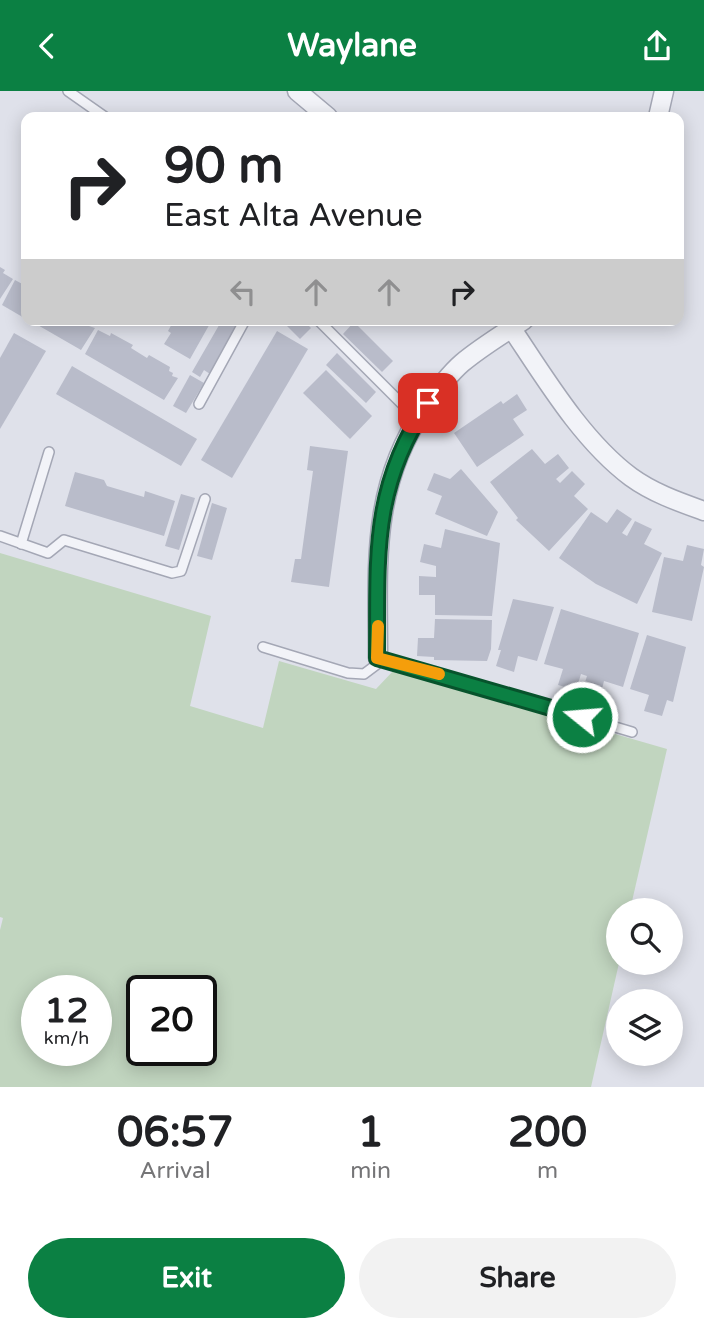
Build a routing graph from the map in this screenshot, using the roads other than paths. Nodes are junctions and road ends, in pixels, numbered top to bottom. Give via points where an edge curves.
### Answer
1 (68, 91) edge
2 (297, 91) edge
3 (664, 91) edge
4 (98, 112) edge
5 (322, 112) edge
6 (659, 112) edge
7 (241, 326) edge
8 (324, 326) edge
9 (510, 326) edge
10 (516, 326) edge
11 (199, 404) dead end
12 (418, 418) junction
13 (49, 452) dead end
14 (205, 499) dead end
15 (704, 511) edge
16 (0, 536) edge
17 (22, 544) junction
18 (263, 647) dead end
19 (377, 658) junction
20 (632, 732) dead end

1 - 4 lane
2 - 5 street
3 - 6 street
7 - 11 lane
8 - 12 lane
9 - 12 street via 461,364
10 - 15 street via 577,422 603,452 631,477
12 - 19 street via 393,468 381,519
13 - 17 lane
14 - 17 lane via 181,571 172,573 64,540 48,553
16 - 17 lane
18 - 19 lane via 348,673 364,674 376,665
19 - 20 lane

